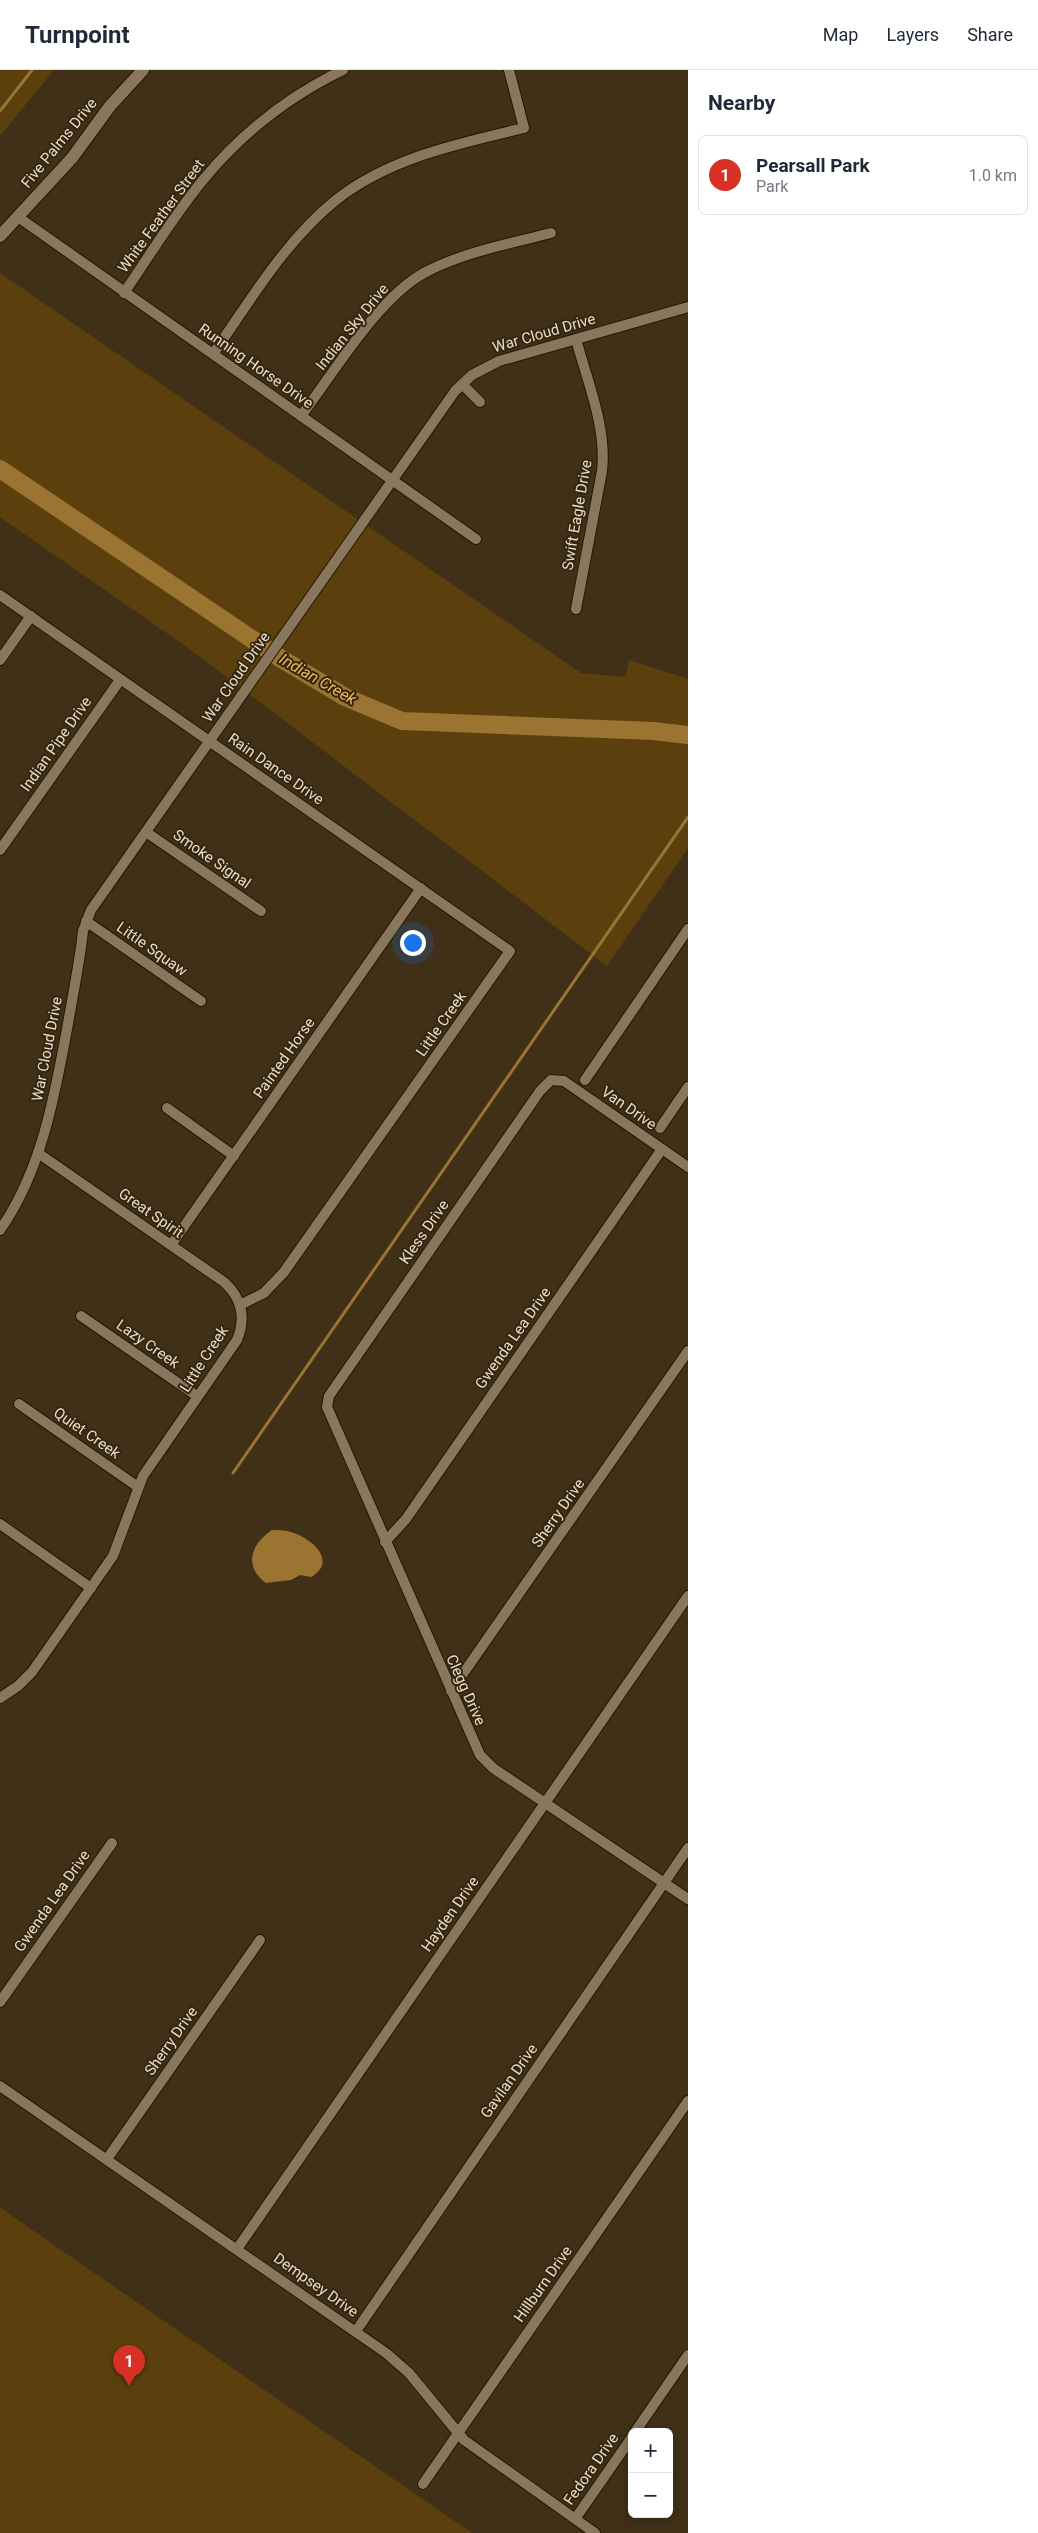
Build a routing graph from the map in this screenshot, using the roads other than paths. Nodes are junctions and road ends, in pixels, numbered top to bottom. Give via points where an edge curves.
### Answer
1 (143, 70) edge
2 (343, 70) edge
3 (509, 70) edge
4 (18, 217) junction
5 (551, 233) dead end
6 (0, 236) edge
7 (124, 293) junction
8 (687, 310) edge
9 (576, 339) junction
10 (213, 354) junction
11 (462, 384) junction
12 (480, 402) dead end
13 (301, 416) junction
14 (391, 480) junction
15 (476, 539) dead end
16 (0, 595) edge
17 (576, 609) dead end
18 (31, 616) junction
19 (0, 660) edge
20 (120, 680) junction
21 (210, 742) junction
22 (146, 832) junction
23 (0, 850) edge
24 (421, 888) junction
25 (261, 911) dead end
26 (86, 920) junction
27 (688, 929) edge
28 (510, 951) joint
29 (202, 1001) dead end
30 (551, 1080) joint
31 (584, 1080) dead end
32 (688, 1087) edge
33 (167, 1108) dead end
34 (660, 1128) dead end
35 (662, 1149) junction
36 (38, 1153) junction
37 (234, 1156) junction
38 (688, 1167) edge
39 (0, 1230) edge
40 (171, 1244) junction
41 (240, 1304) junction
42 (81, 1316) dead end
43 (688, 1351) edge
44 (197, 1396) junction
45 (328, 1403) joint
46 (19, 1404) dead end
47 (138, 1487) junction
48 (0, 1524) edge
49 (385, 1542) junction
50 (92, 1588) junction
51 (688, 1596) edge
52 (451, 1691) junction
53 (0, 1698) edge
54 (545, 1802) junction
55 (112, 1843) dead end
56 (688, 1848) edge
57 (664, 1883) junction
58 (688, 1900) edge
59 (260, 1940) dead end
60 (0, 2002) edge
61 (0, 2086) edge
62 (688, 2100) edge
63 (107, 2159) junction
64 (237, 2249) junction
65 (356, 2331) junction
66 (688, 2355) edge
67 (638, 2428) edge
68 (458, 2433) junction
69 (628, 2443) edge
70 (423, 2484) dead end
71 (575, 2519) junction
72 (595, 2533) edge

1 - 4 street, Five Palms Drive via 110,106 72,158
2 - 7 street, White Feather Street via 288,102 233,147 196,189
3 - 10 street via 524,128 414,158 375,176 338,199 294,241
4 - 6 street, Five Palms Drive
4 - 7 street, Running Horse Drive
5 - 13 street, Indian Sky Drive via 441,265 407,285 378,314
7 - 10 street, Running Horse Drive
8 - 9 street, War Cloud Drive
9 - 11 street, War Cloud Drive via 499,361 480,369
9 - 17 street, Swift Eagle Drive via 603,451
10 - 13 street, Running Horse Drive
11 - 12 street
11 - 14 street, War Cloud Drive
13 - 14 street, Running Horse Drive
14 - 15 street, Running Horse Drive
14 - 21 street, War Cloud Drive
16 - 18 street, Rain Dance Drive
18 - 19 street
18 - 20 street, Rain Dance Drive
20 - 21 street, Rain Dance Drive
20 - 23 street, Indian Pipe Drive
21 - 22 street, War Cloud Drive
21 - 24 street, Rain Dance Drive
22 - 25 street, Smoke Signal
22 - 26 street, War Cloud Drive
24 - 28 street, Rain Dance Drive
24 - 37 street, Painted Horse
26 - 29 street, Little Squaw
26 - 36 street, War Cloud Drive via 57,1085
27 - 31 street
28 - 41 street, Little Creek via 284,1272 264,1293
30 - 35 street, Van Drive via 564,1081
30 - 45 street, Kless Drive via 540,1091 335,1388
32 - 34 street
33 - 37 street
35 - 38 street, Van Drive
35 - 49 street, Gwenda Lea Drive via 406,1518
36 - 39 street, War Cloud Drive
36 - 40 street, Great Spirit
37 - 40 street, Painted Horse
40 - 41 street, Great Spirit via 231,1288
41 - 44 street, Little Creek via 242,1322 237,1340
42 - 44 street, Lazy Creek
43 - 52 street, Sherry Drive
44 - 47 street, Little Creek
45 - 49 street, Clegg Drive
46 - 47 street, Quiet Creek
47 - 50 street, Little Creek via 113,1556
48 - 50 street
49 - 52 street, Clegg Drive
50 - 53 street, Little Creek via 32,1672
51 - 54 street, Hayden Drive
52 - 54 street, Clegg Drive via 480,1755 493,1768
54 - 57 street, Clegg Drive
54 - 64 street, Hayden Drive
55 - 60 street, Gwenda Lea Drive
56 - 57 street, Gavilan Drive
57 - 58 street, Clegg Drive
57 - 65 street, Gavilan Drive
59 - 63 street, Sherry Drive
61 - 63 street, Dempsey Drive
62 - 68 street, Hillburn Drive
63 - 64 street, Dempsey Drive
64 - 65 street, Dempsey Drive
65 - 68 street, Dempsey Drive via 409,2373
66 - 67 street, Fedora Drive
68 - 70 street, Hillburn Drive
68 - 71 street, Dempsey Drive via 479,2452
69 - 71 street, Fedora Drive
71 - 72 street, Dempsey Drive

